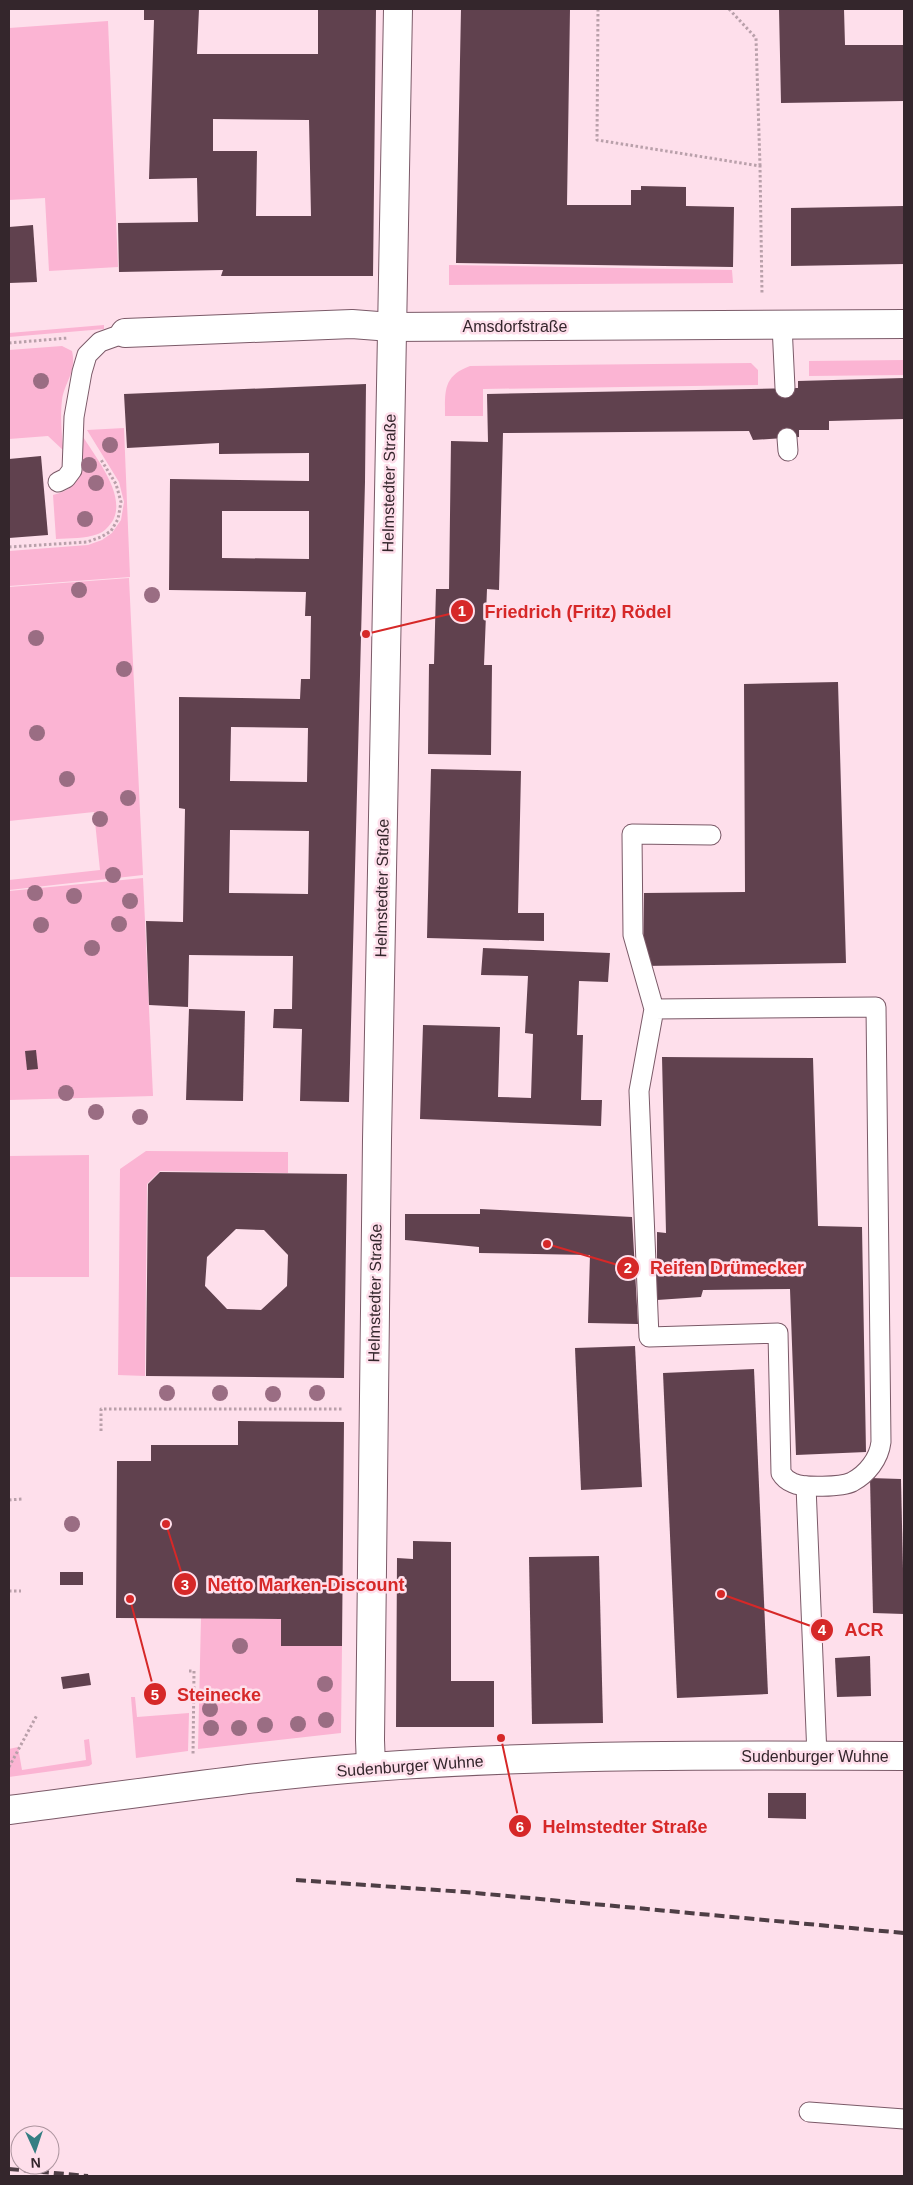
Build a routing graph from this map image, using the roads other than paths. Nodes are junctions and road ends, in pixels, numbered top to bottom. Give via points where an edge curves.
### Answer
1 (398, 9) edge
2 (904, 324) edge
3 (772, 325) junction
4 (392, 327) junction
5 (125, 333) joint
6 (785, 388) dead end
7 (58, 482) dead end
8 (711, 836) dead end
9 (654, 1009) junction
10 (806, 1486) junction
11 (817, 1756) junction
12 (904, 1756) edge
13 (372, 1767) junction
14 (9, 1810) edge
15 (809, 2112) dead end
16 (904, 2119) edge

1 - 4 street, Helmstedter Straße
2 - 3 street, Amsdorfstraße
3 - 4 street, Amsdorfstraße
3 - 6 lane
4 - 5 street, Amsdorfstraße via 352,324
4 - 13 street, Helmstedter Straße via 374,1409
5 - 7 lane via 100,342 87,355 74,417 72,470
8 - 9 lane via 632,834 633,935
9 - 10 lane via 639,1091 649,1337 778,1333 780,1469 788,1481
9 - 10 lane via 876,1007 880,1448 870,1467 853,1482
10 - 11 lane
11 - 12 street, Sudenburger Wuhne
11 - 13 street, Sudenburger Wuhne via 635,1755
13 - 14 street, Sudenburger Wuhne
15 - 16 lane

